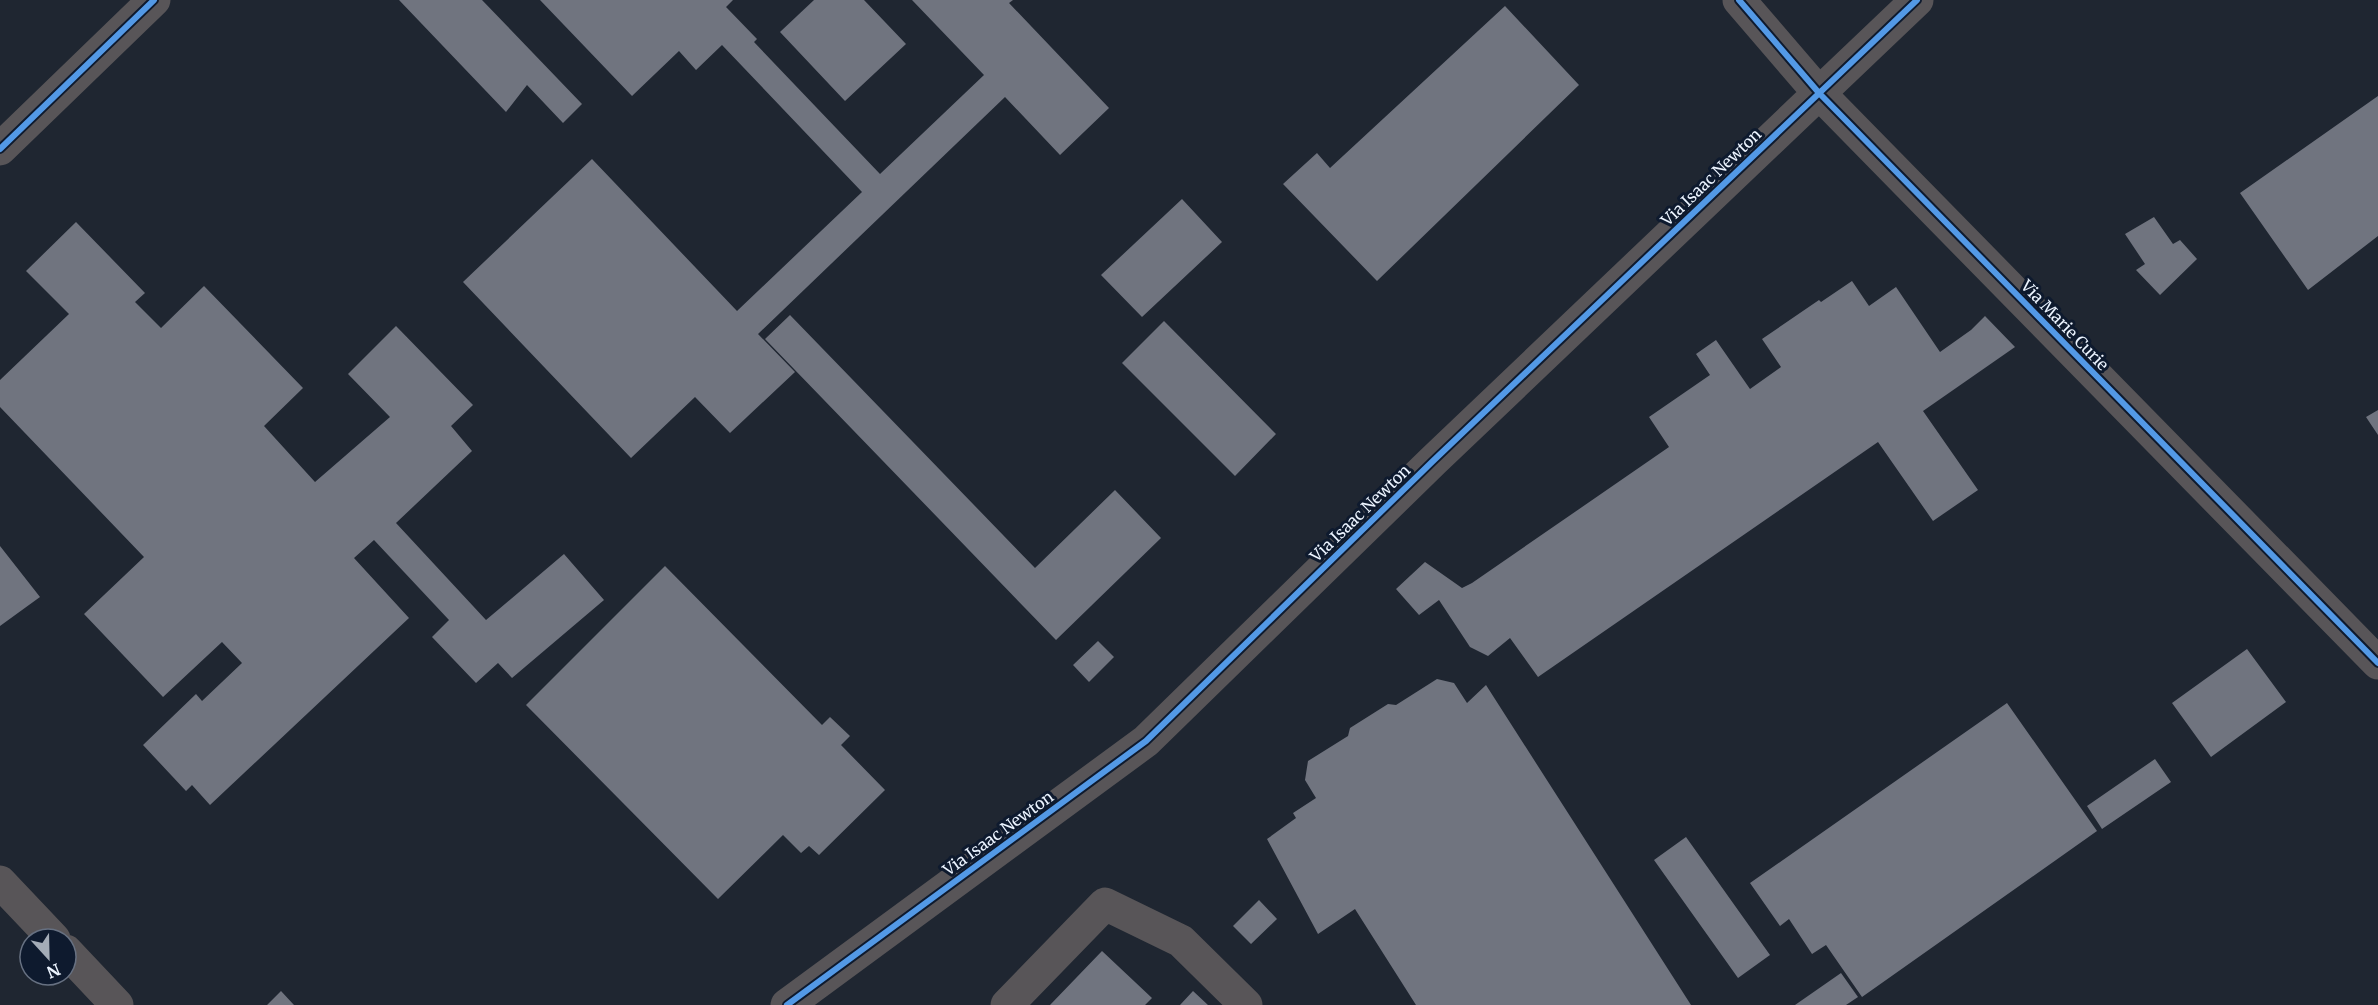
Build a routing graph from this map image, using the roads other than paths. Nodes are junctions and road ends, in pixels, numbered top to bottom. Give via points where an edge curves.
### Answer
1 (154, 0) edge
2 (1739, 0) edge
3 (1917, 0) edge
4 (1819, 93) junction
5 (0, 149) edge
6 (2378, 663) edge
7 (0, 882) edge
8 (43, 927) edge
9 (78, 964) edge
10 (117, 1005) edge
11 (787, 1005) edge
12 (1007, 1005) edge
13 (1246, 1005) edge

1 - 5 street
2 - 4 street, Via Marie Curie
3 - 4 street, Via Isaac Newton
4 - 6 street, Via Marie Curie
4 - 11 street, Via Isaac Newton via 1433,460 1146,741
7 - 8 street
9 - 10 street
12 - 13 street via 1105,904 1181,941

